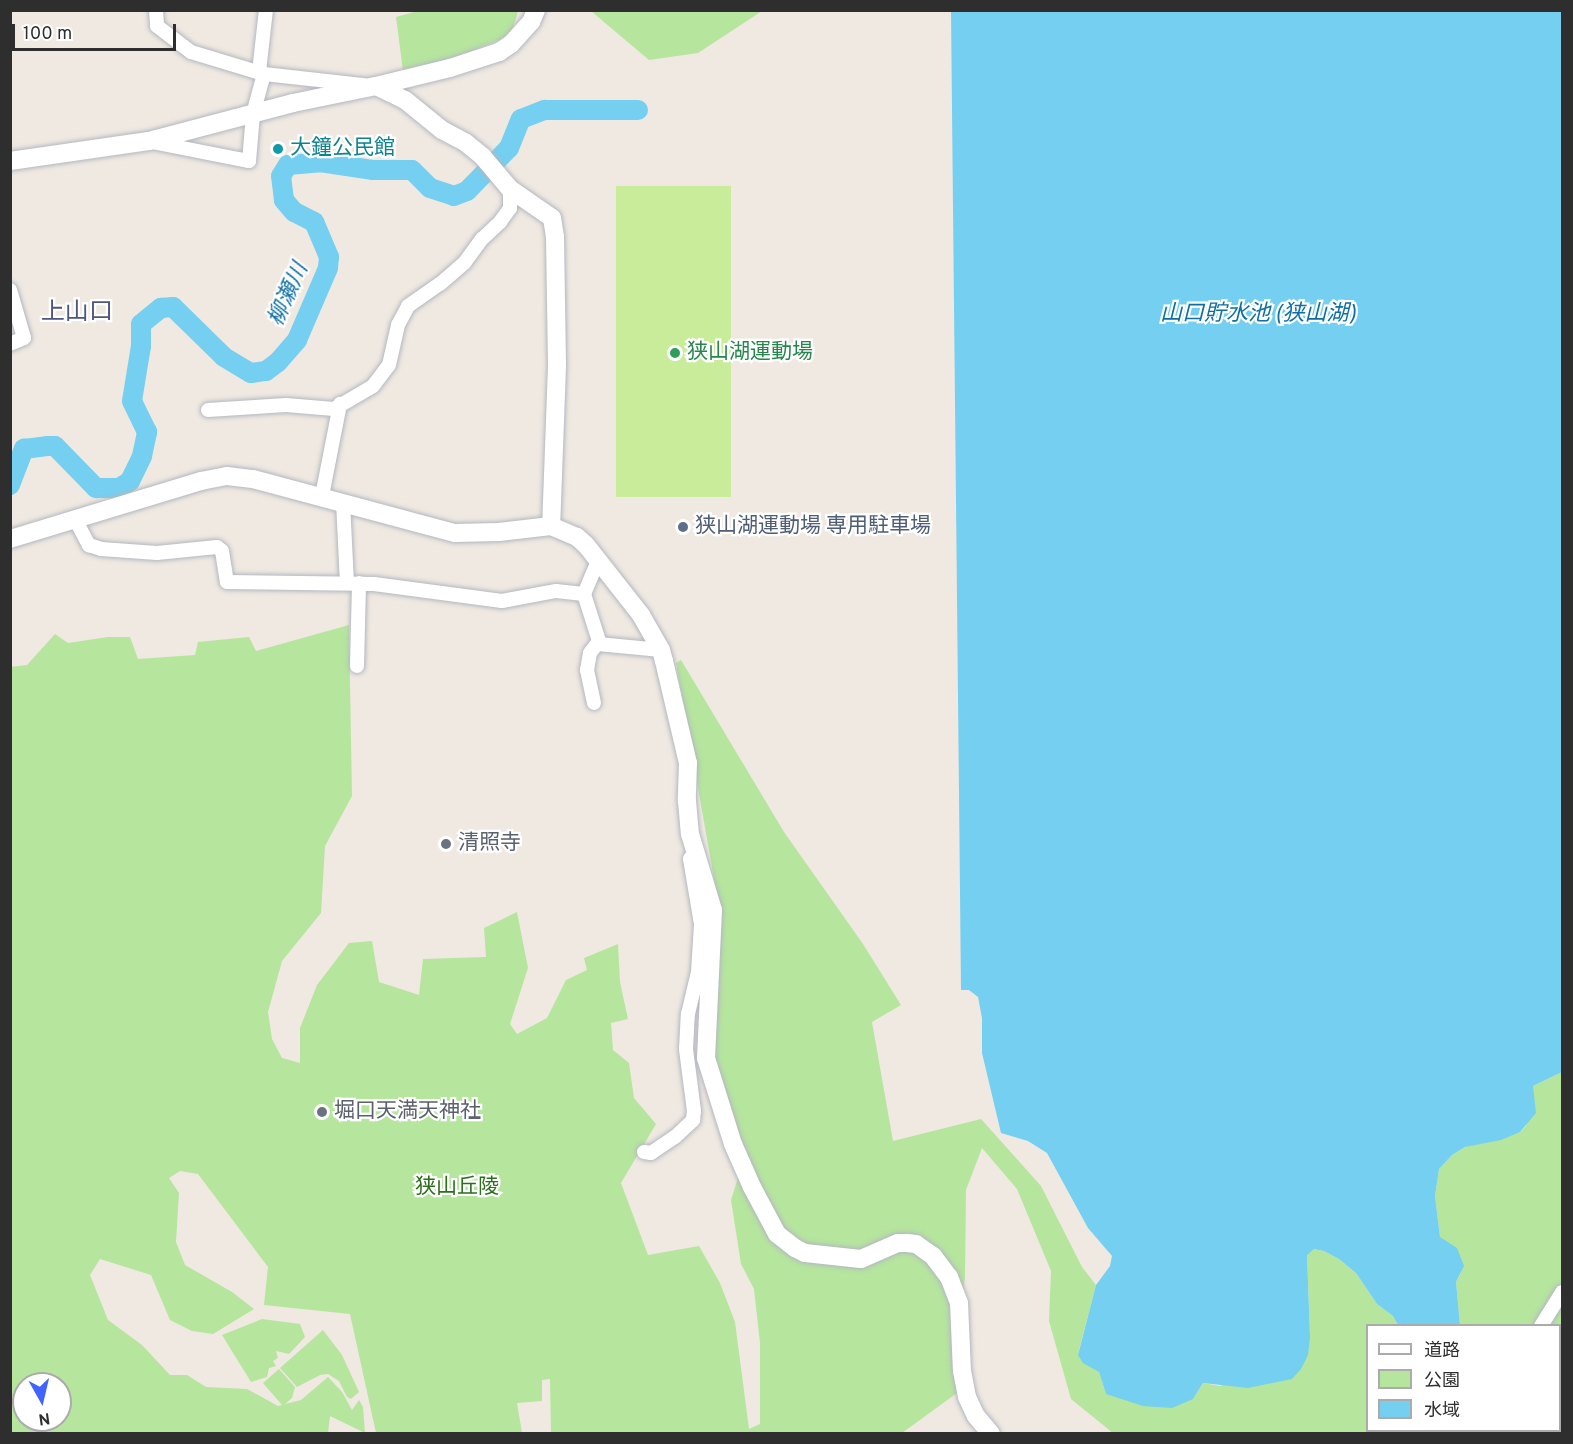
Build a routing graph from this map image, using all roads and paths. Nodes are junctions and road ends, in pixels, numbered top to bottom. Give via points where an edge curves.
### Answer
1 (156, 10) edge
2 (266, 10) edge
3 (536, 10) edge
4 (262, 73) junction
5 (376, 86) junction
6 (253, 114) junction
7 (149, 141) junction
8 (10, 162) edge
9 (510, 189) junction
10 (10, 290) edge
11 (10, 344) edge
12 (340, 404) junction
13 (208, 410) dead end
14 (322, 496) junction
15 (344, 502) junction
16 (75, 519) junction
17 (551, 526) junction
18 (10, 539) edge
19 (599, 559) junction
20 (353, 583) junction
21 (584, 594) junction
22 (598, 644) junction
23 (661, 650) junction
24 (357, 666) dead end
25 (594, 703) dead end
26 (695, 852) junction
27 (644, 1152) dead end
28 (1563, 1292) edge
29 (1542, 1324) edge
30 (991, 1434) edge

1 - 4 street via 157,26 191,52
2 - 4 street
3 - 5 street via 520,37 499,52
4 - 5 street
4 - 6 street
5 - 6 street
5 - 9 street via 405,100 442,130 466,143
6 - 7 street
6 - 7 street via 249,161
7 - 8 street
9 - 12 street via 510,208 500,222 465,262 408,306 398,325 389,364 373,386
9 - 17 street via 552,219 555,227 557,366
10 - 11 street via 24,338
12 - 13 street via 334,409 286,405
12 - 14 street
14 - 15 street
14 - 16 street via 227,476
15 - 17 street via 455,532
15 - 20 street
16 - 18 street
16 - 20 street via 89,545 102,549 157,553 217,547 222,551 227,582
17 - 19 street via 577,537
19 - 21 street
19 - 23 street via 641,615
20 - 21 street via 502,602 556,591
20 - 24 street
21 - 22 street
22 - 23 street
22 - 25 street via 587,670
23 - 26 street via 688,763 687,816
26 - 27 street via 690,859 701,938 686,1049 693,1120 651,1153
26 - 30 street via 713,920 706,1058 733,1144 771,1227 784,1241 805,1253 861,1259 907,1243 916,1244 933,1256 949,1277 959,1303 967,1397
28 - 29 street

